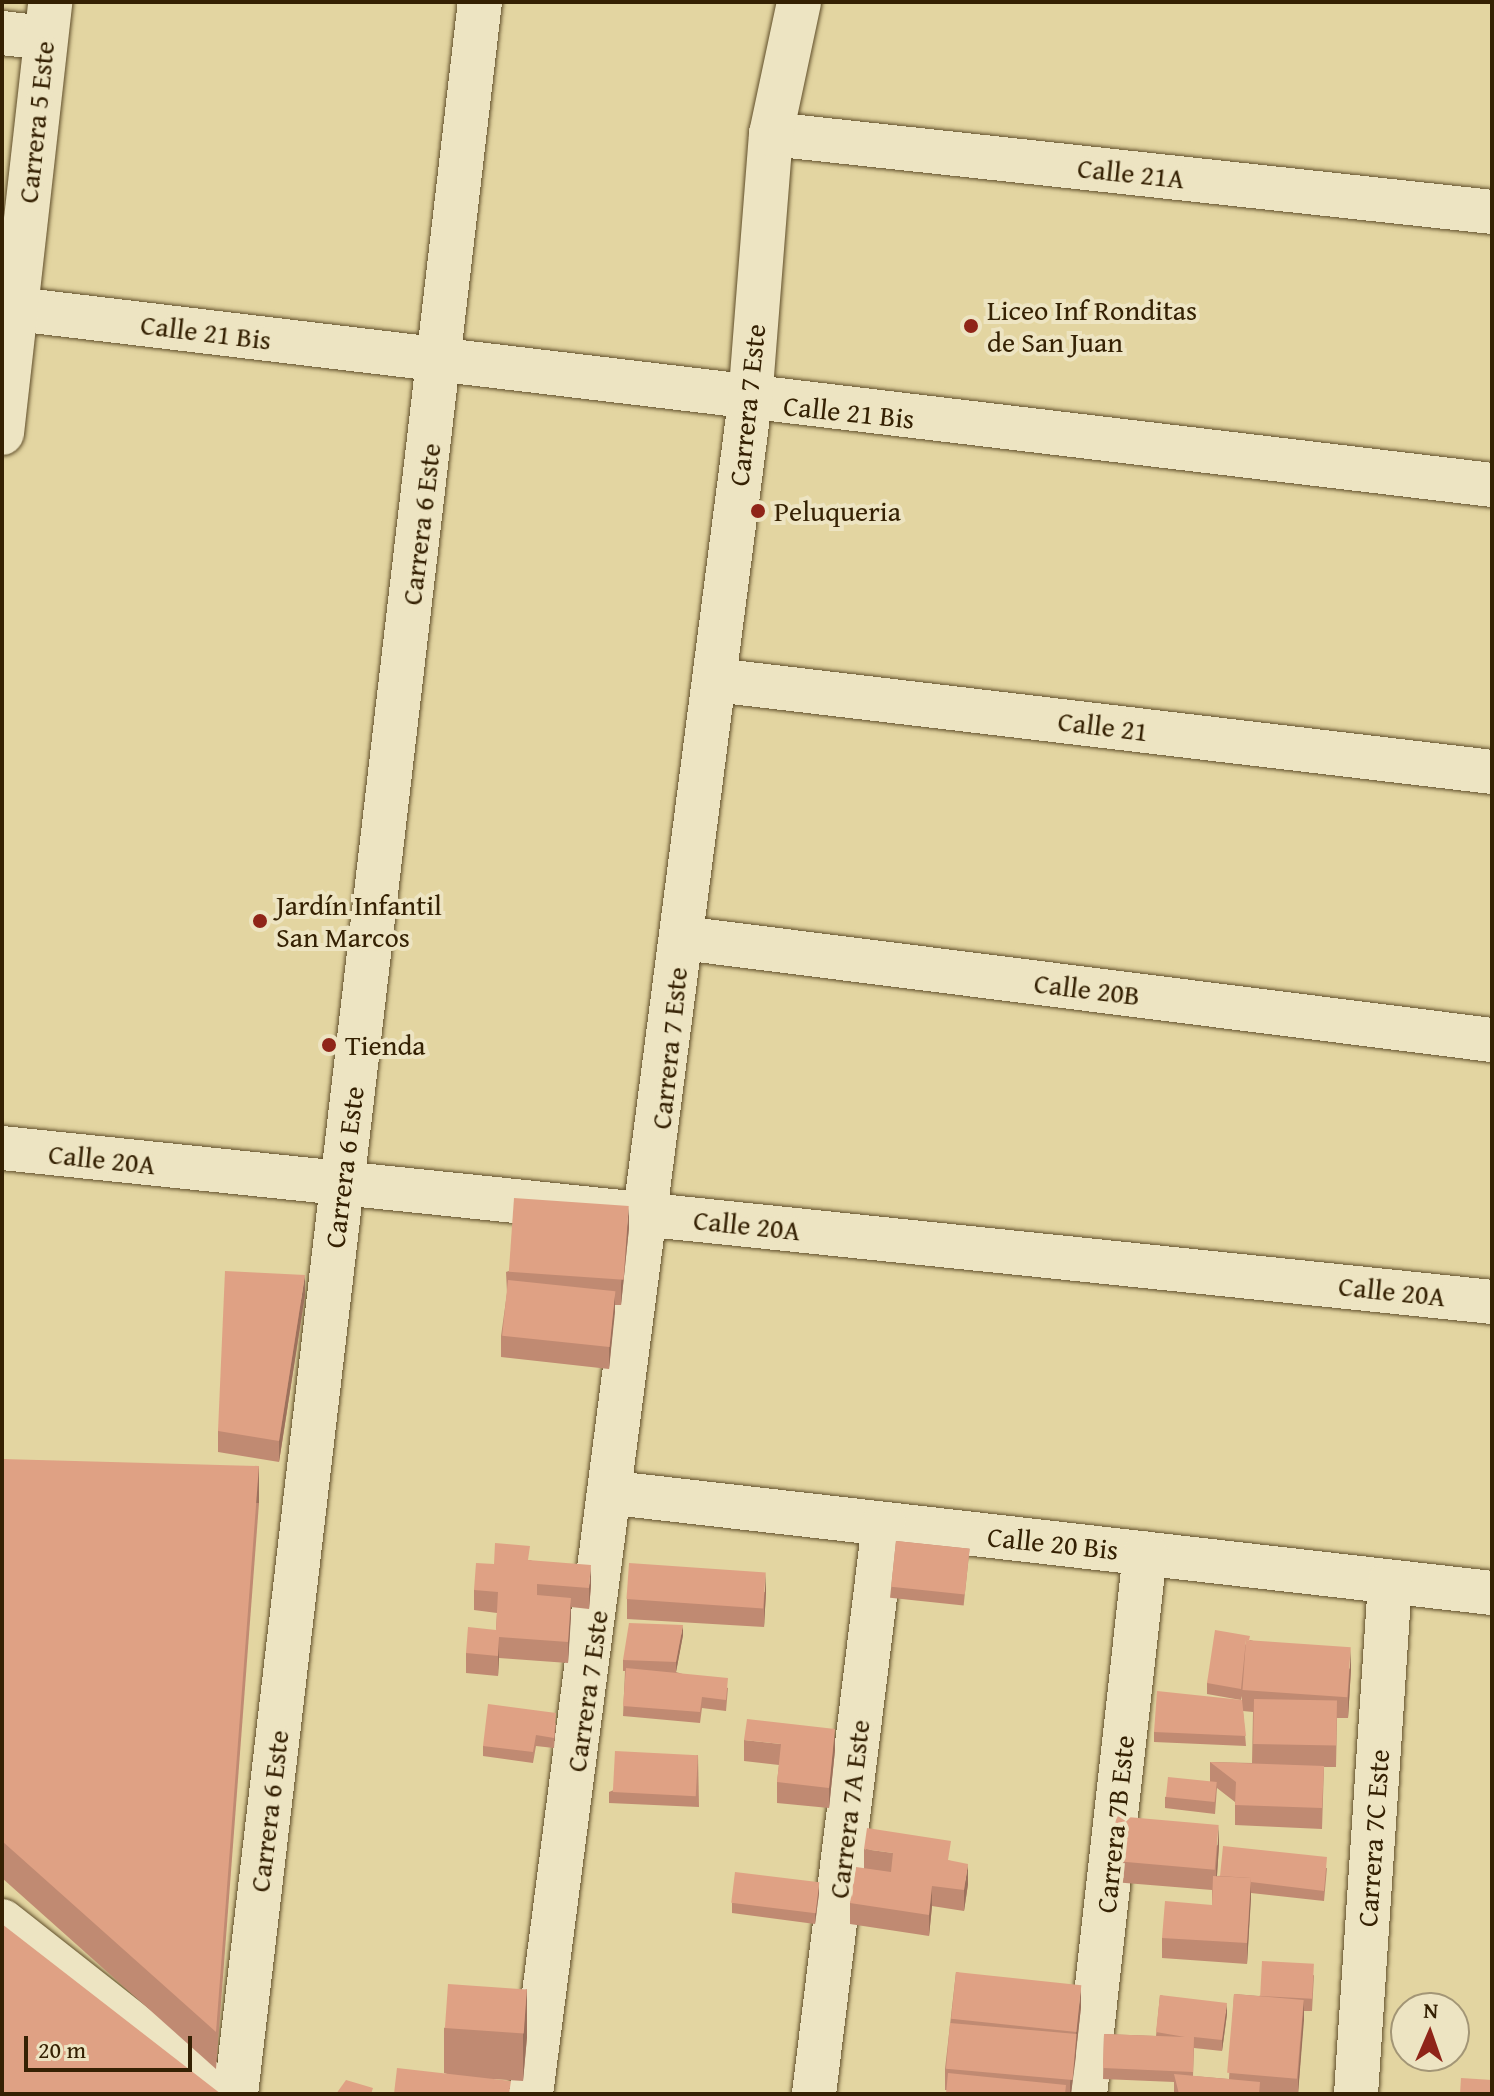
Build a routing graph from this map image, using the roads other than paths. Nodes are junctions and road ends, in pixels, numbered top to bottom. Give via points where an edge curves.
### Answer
1 (480, 2) edge
2 (799, 2) edge
3 (48, 20) edge
4 (2, 33) edge
5 (771, 134) junction
6 (1492, 212) edge
7 (16, 309) junction
8 (440, 359) junction
9 (750, 401) junction
10 (2, 433) edge
11 (1492, 485) edge
12 (715, 680) junction
13 (1492, 772) edge
14 (682, 938) junction
15 (1492, 1040) edge
16 (2, 1148) edge
17 (342, 1184) junction
18 (650, 1215) junction
19 (1492, 1302) edge
20 (614, 1493) junction
21 (884, 1524) junction
22 (1145, 1553) junction
23 (1390, 1582) junction
24 (1492, 1593) edge
25 (2, 1921) edge
26 (222, 2094) edge
27 (236, 2094) edge
28 (531, 2094) edge
29 (814, 2094) edge
30 (1085, 2094) edge
31 (1356, 2094) edge

1 - 8 street, Carrera 6 Este
2 - 5 street, Carrera 7 Este
3 - 4 street
3 - 7 street, Carrera 5 Este
5 - 6 street, Calle 21A
5 - 9 street, Carrera 7 Este
7 - 8 street, Calle 21 Bis
7 - 10 street, Carrera 5 Este
8 - 9 street, Calle 21 Bis
8 - 17 street, Carrera 6 Este
9 - 11 street, Calle 21 Bis
9 - 12 street, Carrera 7 Este
12 - 13 street, Calle 21
12 - 14 street, Carrera 7 Este
14 - 15 street, Calle 20B
14 - 18 street, Carrera 7 Este
16 - 17 street, Calle 20A
17 - 18 street, Calle 20A
17 - 27 street, Carrera 6 Este
18 - 19 street, Calle 20A
18 - 20 street, Carrera 7 Este
20 - 21 street, Calle 20 Bis
20 - 28 street, Carrera 7 Este
21 - 22 street, Calle 20 Bis
21 - 29 street, Carrera 7A Este
22 - 23 street, Calle 20 Bis
22 - 30 street, Carrera 7B Este
23 - 24 street, Calle 20 Bis
23 - 31 street, Carrera 7C Este
25 - 26 street

